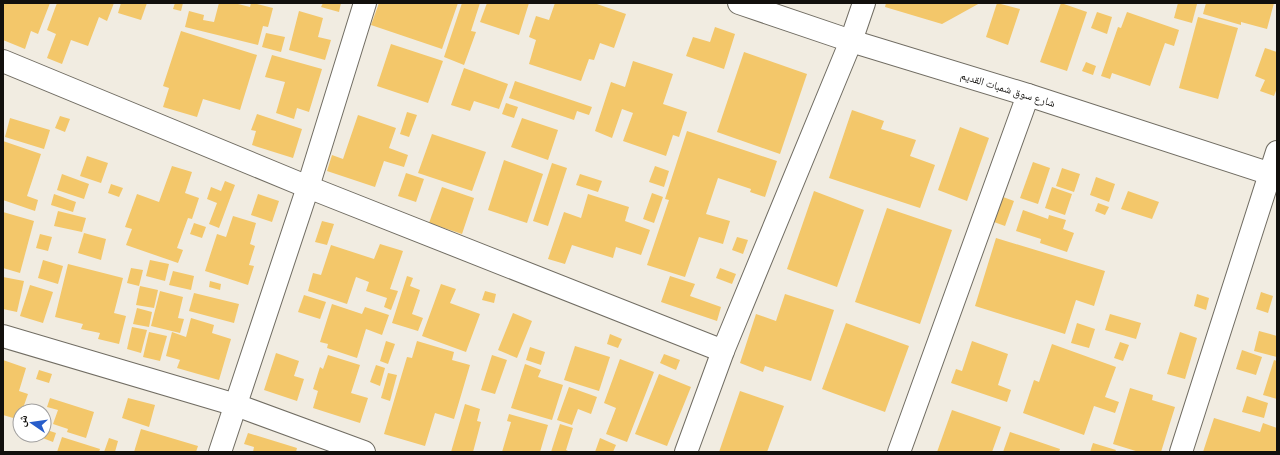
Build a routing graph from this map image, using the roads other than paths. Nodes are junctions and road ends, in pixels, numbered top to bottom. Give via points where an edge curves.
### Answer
1 (365, 3) edge
2 (739, 3) edge
3 (864, 3) edge
4 (851, 41) junction
5 (3, 61) edge
6 (1028, 95) junction
7 (1277, 152) edge
8 (1274, 175) edge
9 (308, 187) junction
10 (3, 336) edge
11 (723, 351) junction
12 (236, 405) junction
13 (220, 452) edge
14 (364, 452) edge
15 (686, 452) edge
16 (899, 452) edge
17 (1181, 452) edge

1 - 9 street
2 - 4 street, شارع سوق شمبات القديم
3 - 4 street
4 - 6 street, شارع سوق شمبات القديم
4 - 11 street
5 - 9 street
6 - 8 street, شارع سوق شمبات القديم
6 - 16 street
7 - 8 street
8 - 17 street
9 - 11 street
9 - 12 street
10 - 12 street
11 - 15 street
12 - 13 street
12 - 14 street

